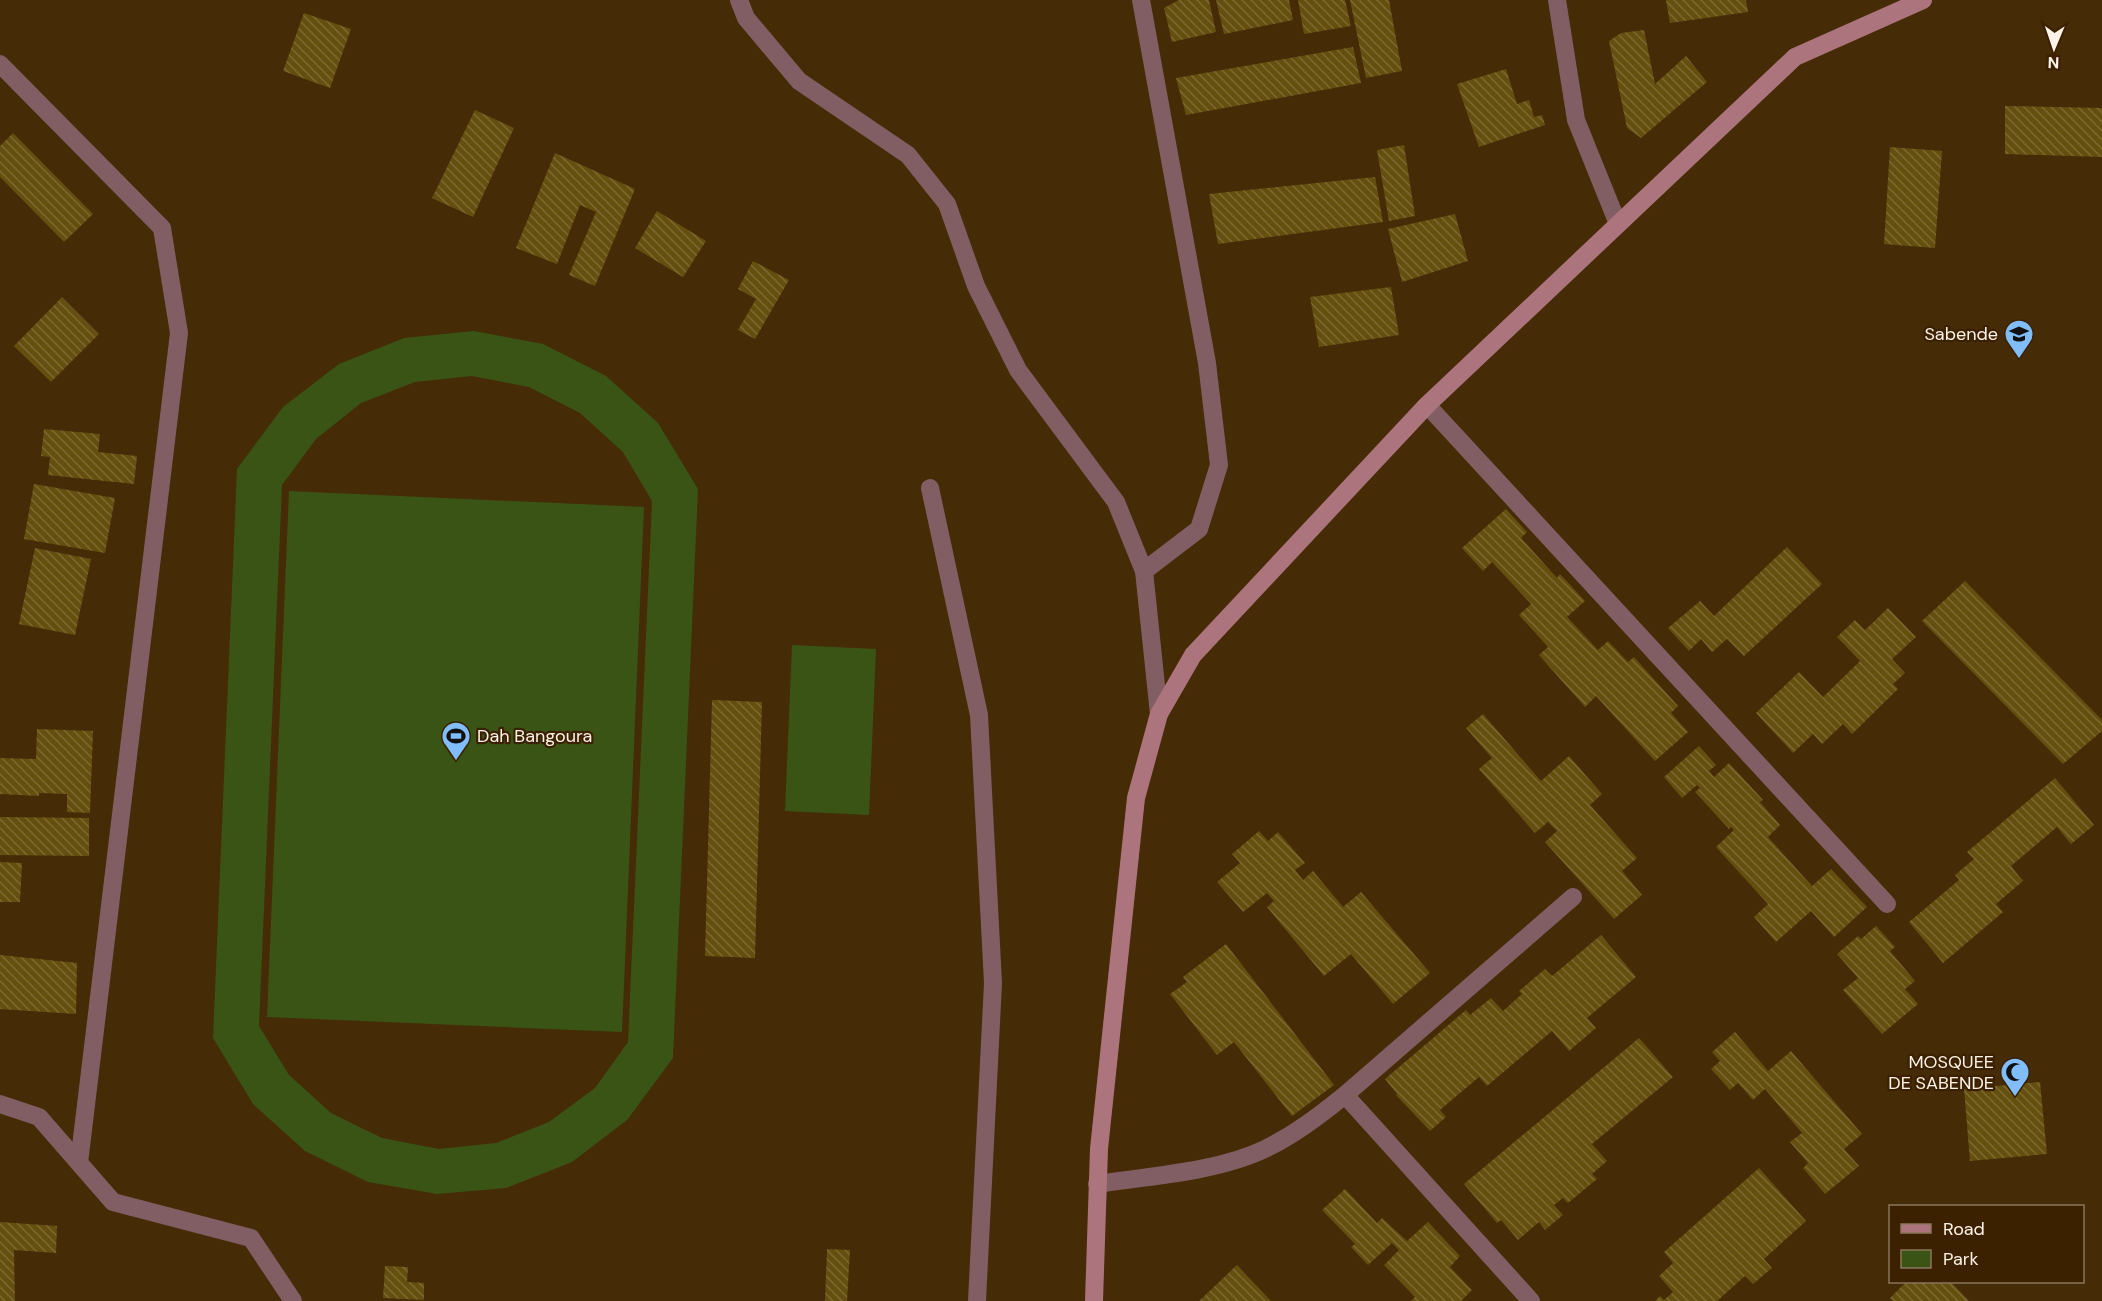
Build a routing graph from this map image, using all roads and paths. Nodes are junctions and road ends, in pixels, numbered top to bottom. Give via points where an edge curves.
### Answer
1 (739, 0) edge
2 (1140, 0) edge
3 (1557, 0) edge
4 (1923, 0) edge
5 (0, 64) edge
6 (1618, 224) junction
7 (1428, 405) junction
8 (930, 488) dead end
9 (1144, 571) junction
10 (1158, 714) junction
11 (1573, 897) dead end
12 (1887, 904) dead end
13 (1345, 1095) junction
14 (0, 1104) edge
15 (79, 1163) junction
16 (1097, 1184) junction
17 (293, 1301) edge
18 (977, 1301) edge
19 (1094, 1301) edge
20 (1531, 1301) edge

1 - 9 street via 746,18 799,81 908,156 947,204 976,286 1018,370 1116,502
2 - 9 street via 1207,363 1219,465 1199,529
3 - 6 street via 1576,120
4 - 6 main road via 1795,57
5 - 15 street via 162,228 180,333
6 - 7 main road
7 - 10 main road via 1193,655
7 - 12 street
8 - 18 street via 979,715 993,983
9 - 10 street
10 - 16 main road via 1136,798
11 - 13 street
13 - 16 street via 1304,1127 1263,1150 1214,1166
13 - 20 street
14 - 15 street via 39,1117
15 - 17 street via 113,1202 251,1238
16 - 19 main road

